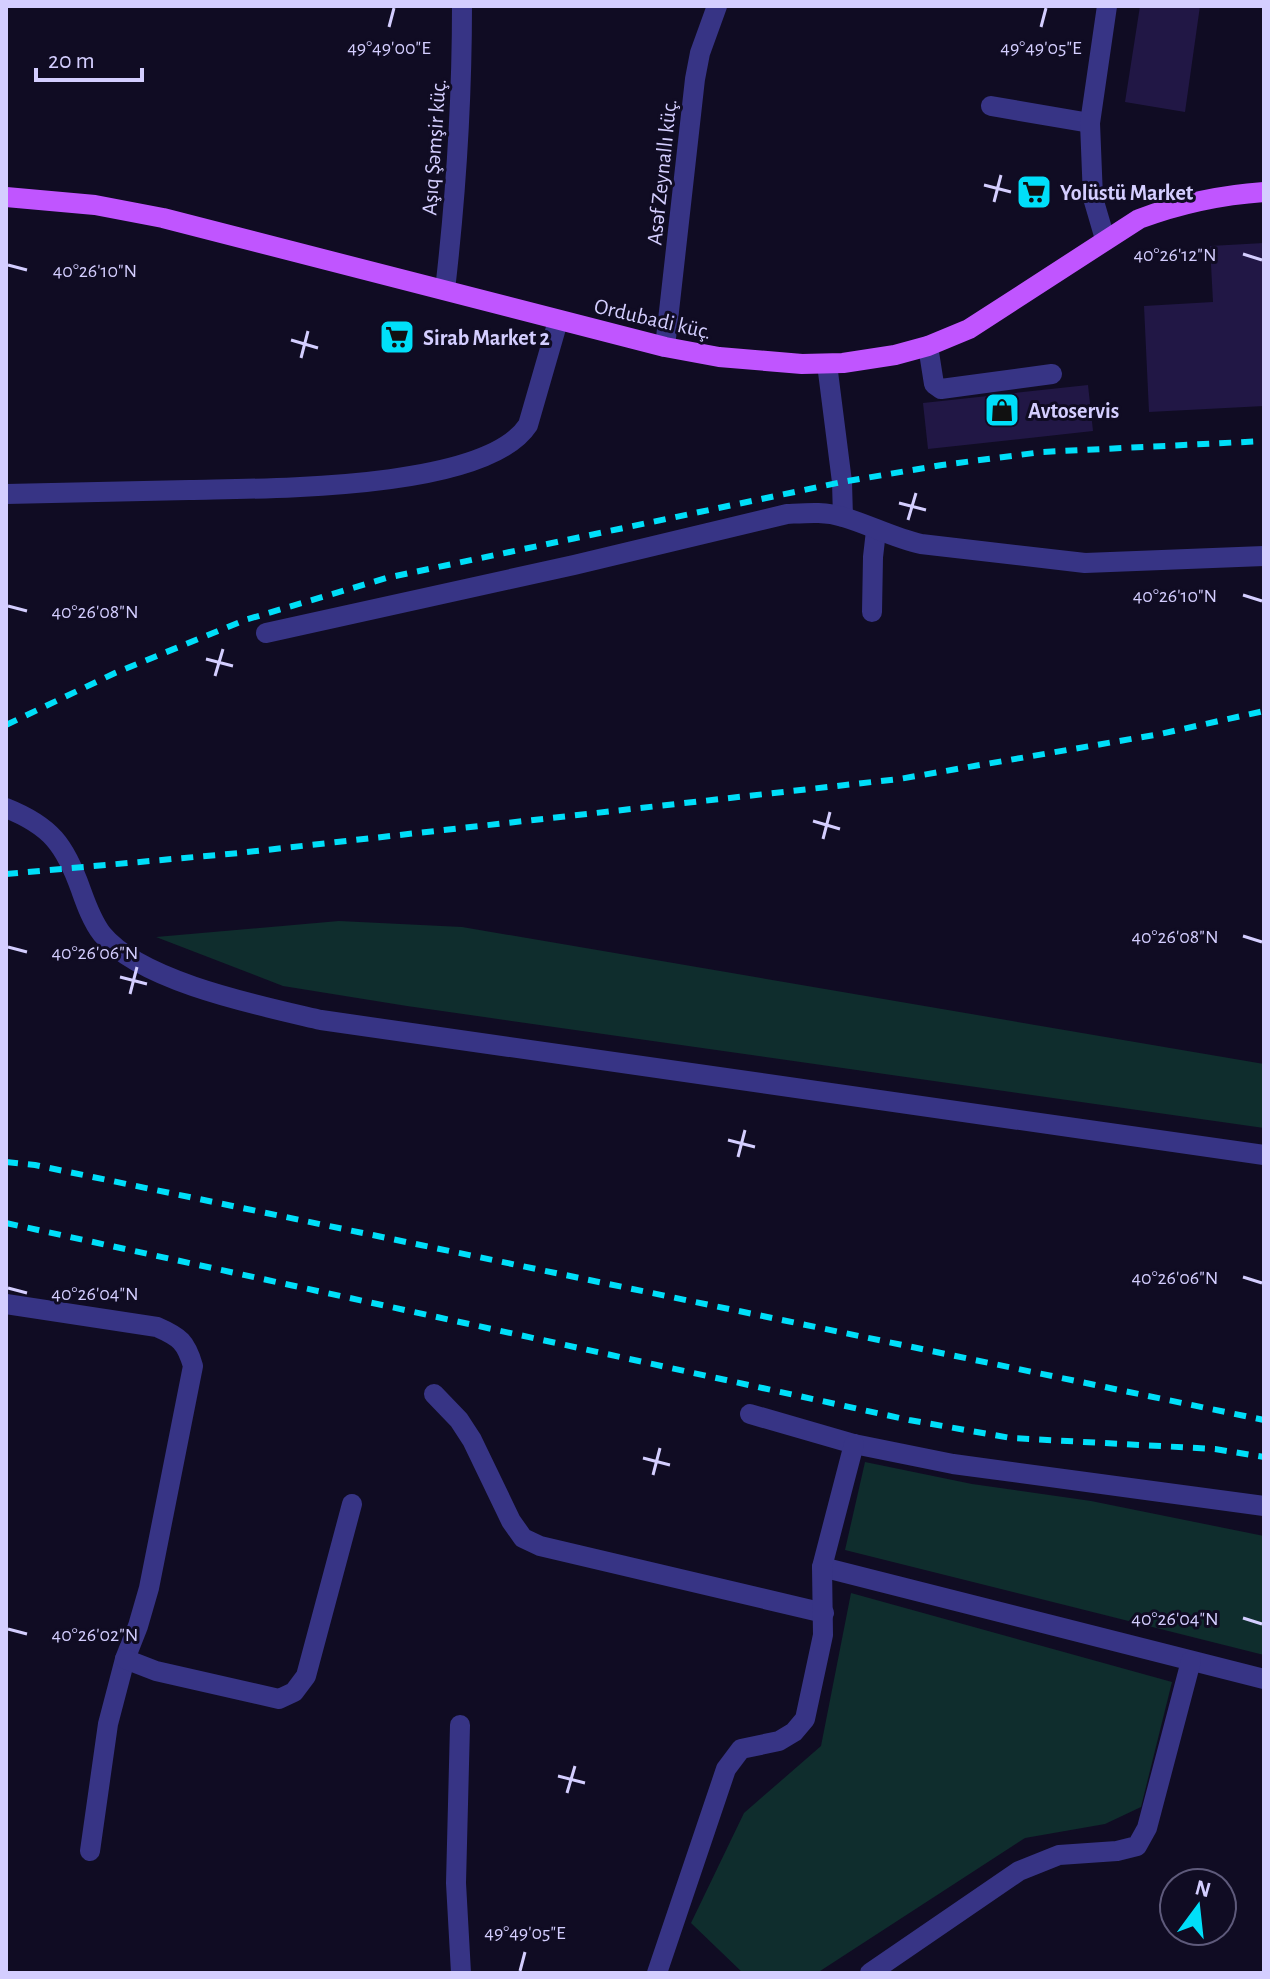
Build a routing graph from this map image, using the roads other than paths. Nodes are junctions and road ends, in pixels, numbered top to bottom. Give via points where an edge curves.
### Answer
1 (462, 6) edge
2 (717, 6) edge
3 (1107, 6) edge
4 (991, 106) dead end
5 (1090, 123) junction
6 (1264, 192) edge
7 (6, 197) edge
8 (1105, 239) junction
9 (445, 290) junction
10 (558, 321) junction
11 (928, 346) junction
12 (665, 347) junction
13 (827, 364) junction
14 (1052, 374) dead end
15 (6, 494) edge
16 (843, 517) junction
17 (876, 531) junction
18 (1264, 556) edge
19 (872, 612) dead end
20 (266, 633) dead end
21 (6, 808) edge
22 (1264, 1155) edge
23 (6, 1304) edge
24 (434, 1394) dead end
25 (750, 1414) dead end
26 (854, 1444) junction
27 (352, 1504) dead end
28 (1264, 1506) edge
29 (822, 1567) junction
30 (824, 1613) junction
31 (125, 1659) junction
32 (1191, 1661) junction
33 (1264, 1679) edge
34 (460, 1725) dead end
35 (90, 1851) dead end
36 (461, 1973) edge
37 (657, 1973) edge
38 (870, 1973) edge

1 - 9 street, Aşıq Şəmşir küç. via 461,117
2 - 12 street, Asəf Zeynallı küç. via 695,79
3 - 5 street
4 - 5 street
5 - 8 street via 1093,198
6 - 8 main road, Ordubadi küç. via 1169,208
7 - 9 main road, Ordubadi küç. via 163,218
8 - 11 main road, Ordubadi küç. via 969,329
9 - 10 main road, Ordubadi küç.
10 - 12 main road, Ordubadi küç.
10 - 15 street via 528,425 507,447 486,457 357,484
11 - 13 main road, Ordubadi küç.
11 - 14 street via 934,384 941,389
12 - 13 main road, Ordubadi küç. via 750,360
13 - 16 street
16 - 17 street
16 - 20 street via 787,514
17 - 18 street via 921,544 1085,563
17 - 19 street
21 - 22 street via 34,820 62,846 102,934 131,958 190,985 246,1002 321,1020
23 - 31 street via 157,1327 178,1336 189,1351 193,1366 149,1588
24 - 30 street via 472,1440 523,1538
25 - 26 street
26 - 28 street via 953,1464
26 - 29 street
27 - 31 street via 306,1676 294,1692 279,1699
29 - 30 street
29 - 32 street
30 - 37 street via 805,1719 779,1741 741,1749 726,1769
31 - 35 street via 108,1724
32 - 33 street
32 - 38 street via 1147,1828 1137,1846 1059,1855 1019,1871
34 - 36 street via 456,1883

